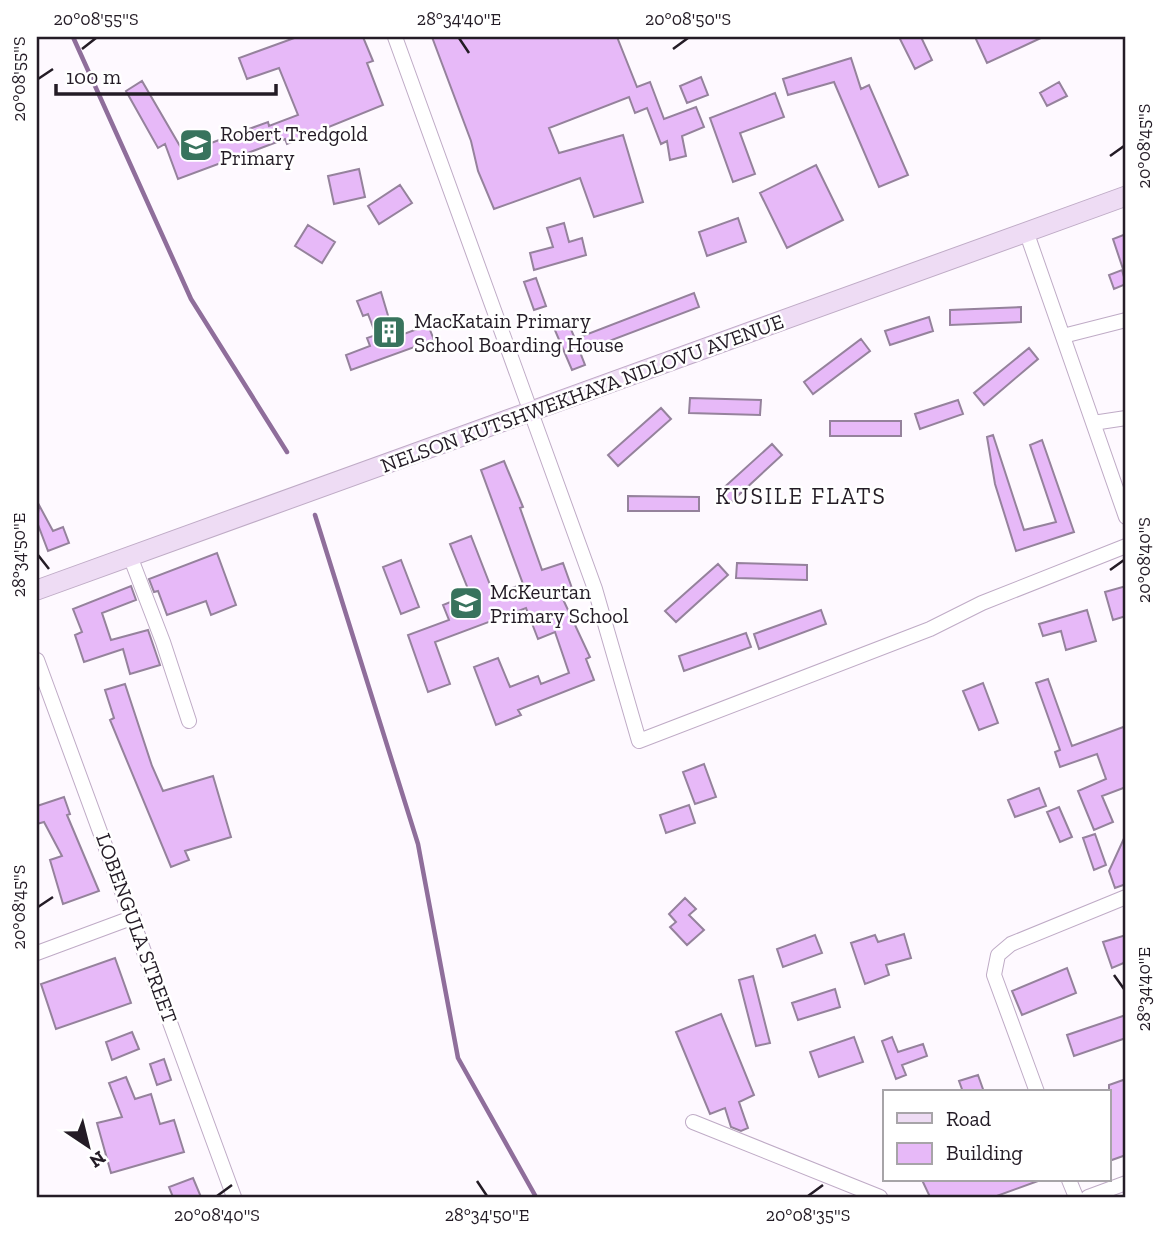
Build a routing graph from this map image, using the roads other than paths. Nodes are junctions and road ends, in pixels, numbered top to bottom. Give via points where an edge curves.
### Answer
1 (394, 37) edge
2 (1126, 196) edge
3 (1026, 231) junction
4 (1126, 320) edge
5 (1063, 336) junction
6 (532, 412) junction
7 (1126, 418) edge
8 (1093, 423) junction
9 (1126, 517) edge
10 (1126, 546) edge
11 (130, 556) junction
12 (37, 590) edge
13 (37, 660) edge
14 (189, 721) dead end
15 (1126, 897) edge
16 (134, 918) junction
17 (37, 953) edge
18 (1036, 1090) edge
19 (693, 1122) dead end
20 (1126, 1183) edge
21 (234, 1197) edge
22 (880, 1197) edge
23 (1088, 1197) edge

1 - 6 street
2 - 3 street, NELSON KUTSHWEKHAYA NDLOVU AVENUE
3 - 5 street
3 - 6 street, NELSON KUTSHWEKHAYA NDLOVU AVENUE
4 - 5 street
5 - 8 street
6 - 10 street via 595,589 639,741 930,629 982,603
6 - 11 street, NELSON KUTSHWEKHAYA NDLOVU AVENUE
7 - 8 street
8 - 9 street
11 - 12 street, NELSON KUTSHWEKHAYA NDLOVU AVENUE
11 - 14 street
13 - 16 street, LOBENGULA STREET
15 - 18 street via 1011,943 998,955 994,975
16 - 17 street
16 - 21 street, LOBENGULA STREET
19 - 22 street
20 - 23 street

